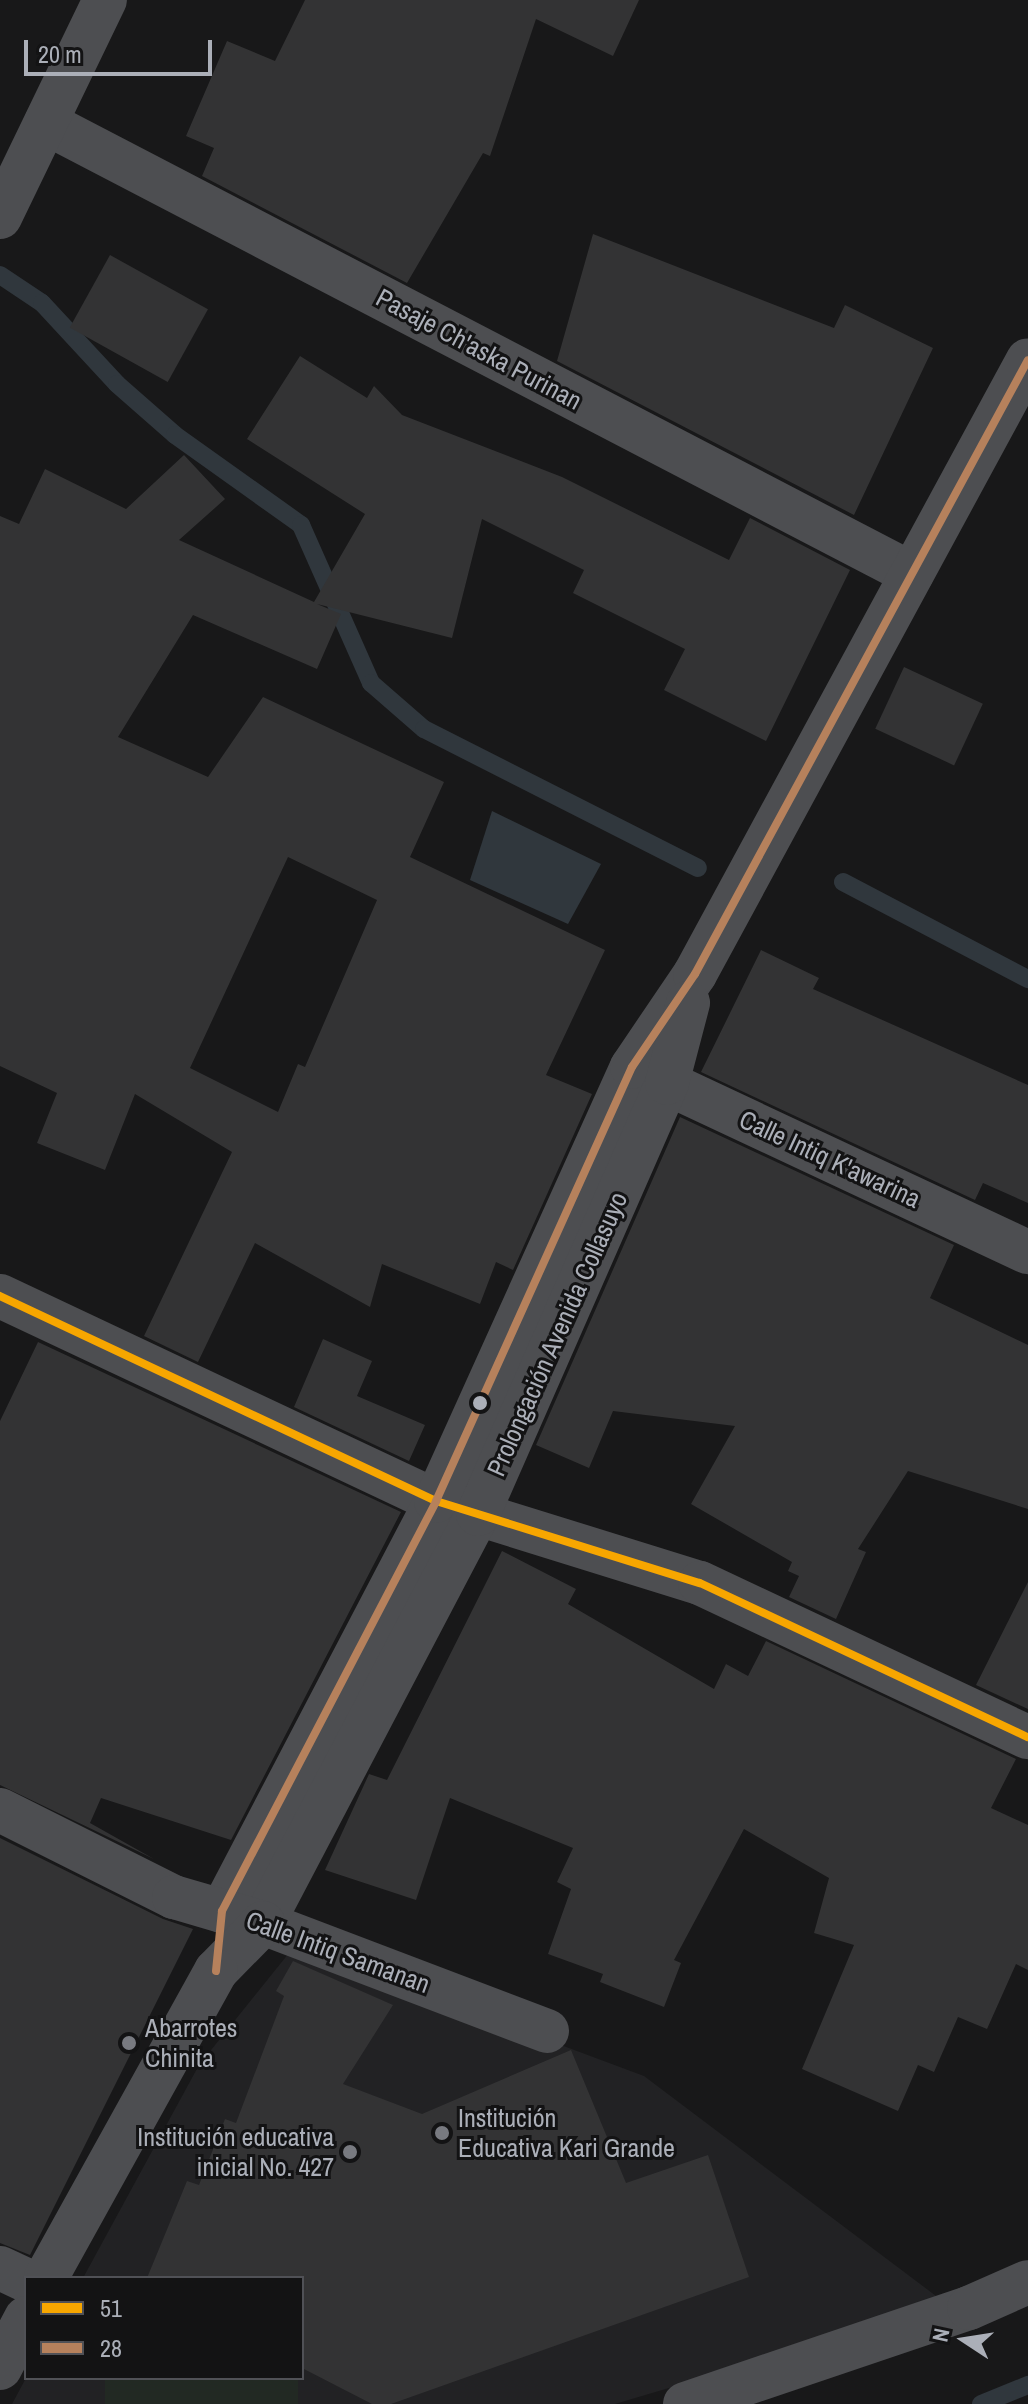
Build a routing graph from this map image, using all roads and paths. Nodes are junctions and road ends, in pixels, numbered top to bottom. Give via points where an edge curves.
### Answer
1 (105, 0) edge
2 (46, 123) junction
3 (0, 217) edge
4 (1028, 360) edge
5 (912, 574) junction
6 (650, 1075) junction
7 (1028, 1252) edge
8 (0, 1296) edge
9 (436, 1501) junction
10 (478, 1514) junction
11 (1028, 1737) edge
12 (0, 1810) edge
13 (222, 1911) junction
14 (263, 1923) junction
15 (216, 1971) junction
16 (547, 2031) dead end
17 (0, 2268) edge
18 (47, 2276) edge
19 (24, 2279) edge
20 (1028, 2282) edge
21 (24, 2322) edge
22 (0, 2368) edge
23 (685, 2404) edge

1 - 2 street
2 - 3 street
2 - 5 street, Pasaje Ch'aska Purinan
4 - 5 street
5 - 6 street via 695,974
6 - 7 street, Calle Intiq K'awarina
6 - 9 street
6 - 10 street, Prolongación Avenida Collasuyo
8 - 9 street
9 - 10 street
9 - 13 street
10 - 11 street via 700,1583
10 - 14 street, Prolongación Avenida Collasuyo
12 - 13 street, Calle Intiq Samanan via 174,1897
13 - 14 street, Calle Intiq Samanan
13 - 15 street
14 - 15 street, Prolongación Avenida Collasuyo
14 - 16 street, Calle Intiq Samanan
15 - 18 street
17 - 19 street
20 - 23 street via 969,2308
21 - 22 street

